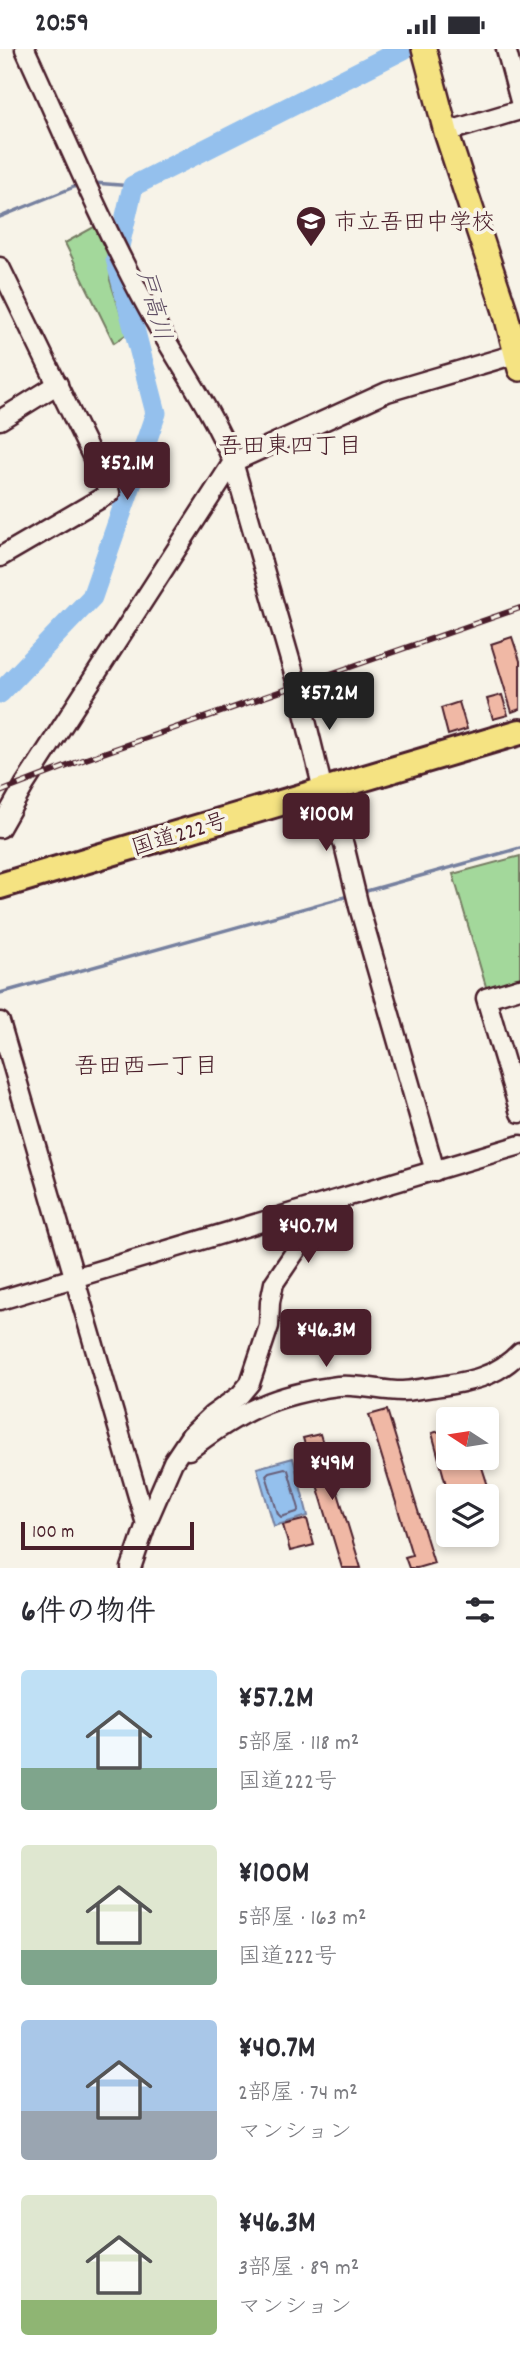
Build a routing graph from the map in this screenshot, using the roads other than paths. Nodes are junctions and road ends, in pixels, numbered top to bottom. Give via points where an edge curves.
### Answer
1 (25, 49) edge
2 (424, 49) edge
3 (506, 49) edge
4 (515, 66) edge
5 (520, 101) edge
6 (520, 110) edge
7 (446, 132) junction
8 (0, 267) edge
9 (512, 309) edge
10 (518, 362) edge
11 (58, 384) junction
12 (0, 420) edge
13 (233, 462) junction
14 (0, 557) edge
15 (520, 732) edge
16 (323, 790) junction
17 (0, 828) edge
18 (0, 886) edge
19 (520, 988) edge
20 (0, 1022) edge
21 (520, 1113) edge
22 (520, 1145) edge
23 (435, 1171) junction
24 (310, 1208) junction
25 (74, 1277) junction
26 (0, 1300) edge
27 (520, 1352) edge
28 (173, 1462) junction
29 (146, 1524) junction
30 (131, 1568) edge

1 - 13 street via 107,231
2 - 7 main road
3 - 4 street
4 - 5 street
6 - 7 street
7 - 9 main road
8 - 11 street
9 - 10 main road
10 - 13 street via 387,392
11 - 12 street
11 - 14 street via 110,493
13 - 16 street via 298,684
13 - 17 street
15 - 16 highway, 国道222号
16 - 18 highway, 国道222号
16 - 23 street via 344,845
19 - 21 street via 486,998
20 - 25 street
22 - 23 street
23 - 24 street
24 - 25 street
24 - 28 street via 310,1230 274,1283 269,1326 250,1383 191,1435
25 - 26 street
25 - 29 street
27 - 28 street via 504,1367 471,1382 402,1391 342,1386 276,1399 226,1422
28 - 29 street
29 - 30 street

